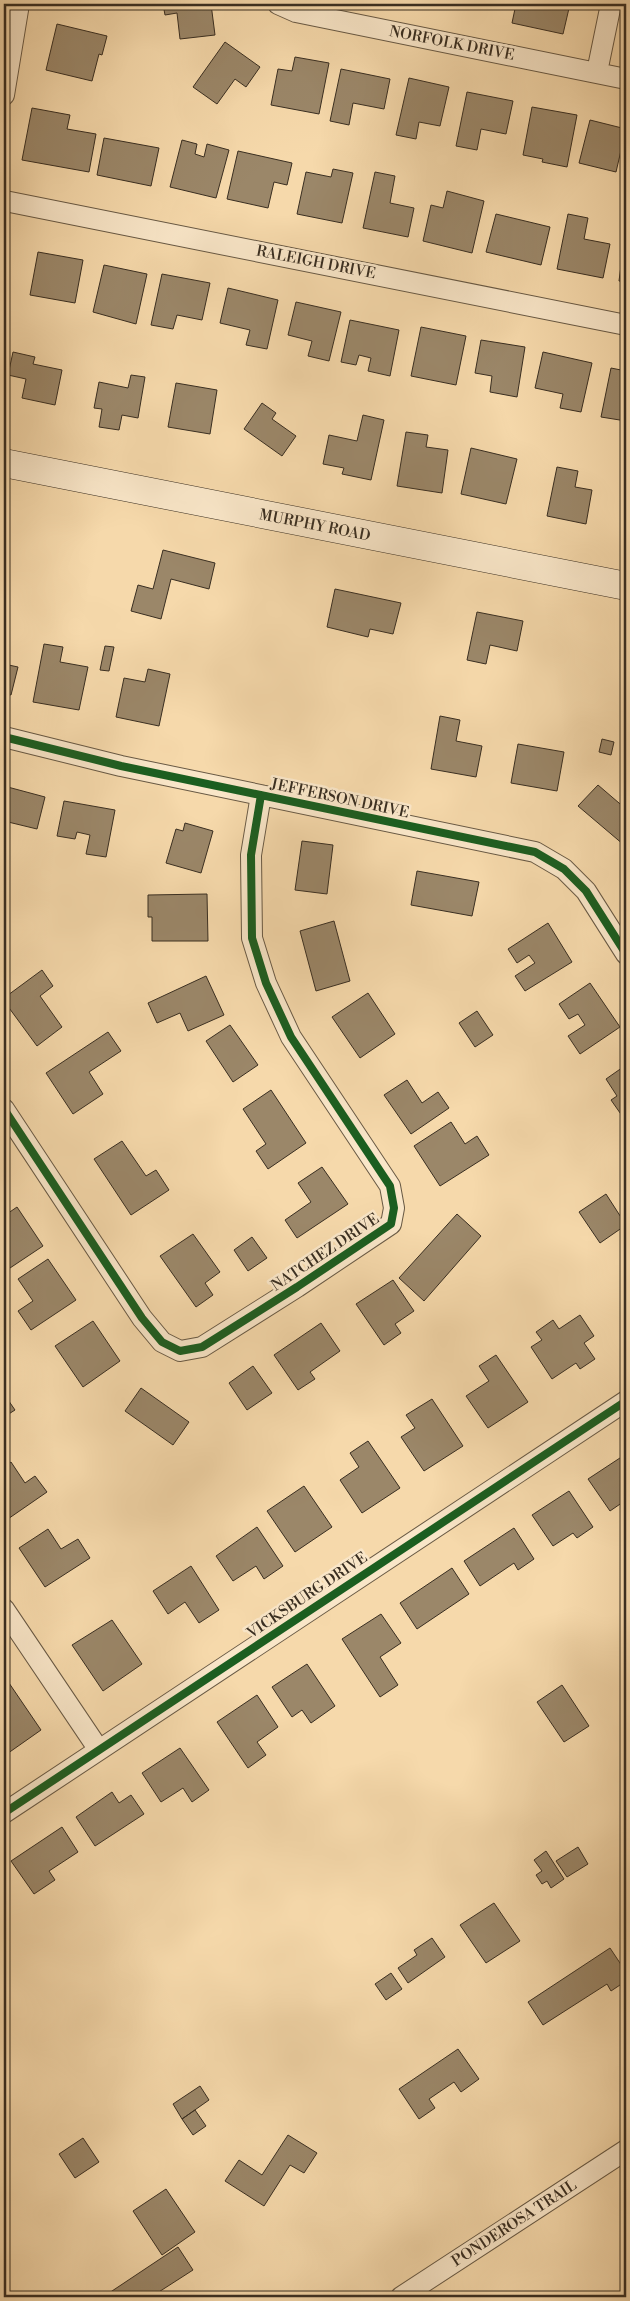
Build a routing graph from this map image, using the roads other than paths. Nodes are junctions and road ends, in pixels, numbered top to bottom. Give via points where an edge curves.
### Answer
1 (20, 4) edge
2 (278, 4) edge
3 (612, 4) edge
4 (597, 72) junction
5 (626, 79) edge
6 (4, 95) edge
7 (4, 204) edge
8 (626, 325) edge
9 (4, 464) edge
10 (626, 586) edge
11 (4, 737) edge
12 (261, 795) junction
13 (626, 954) edge
14 (4, 1109) edge
15 (626, 1401) edge
16 (4, 1609) edge
17 (99, 1750) junction
18 (4, 1813) edge
19 (626, 2150) edge
20 (401, 2297) edge

1 - 6 street
2 - 4 street, NORFOLK DRIVE via 296,12
3 - 4 street
4 - 5 street, NORFOLK DRIVE
7 - 8 street, RALEIGH DRIVE
9 - 10 main road, MURPHY ROAD
11 - 12 street, JEFFERSON DRIVE via 121,766
12 - 13 street, JEFFERSON DRIVE via 534,852 564,869 586,891
12 - 14 street, NATCHEZ DRIVE via 251,855 252,938 266,983 291,1037 390,1186 394,1208 391,1224 202,1347 180,1351 162,1342 142,1318
15 - 17 street, VICKSBURG DRIVE
16 - 17 street
17 - 18 street, VICKSBURG DRIVE
19 - 20 street, PONDEROSA TRAIL

